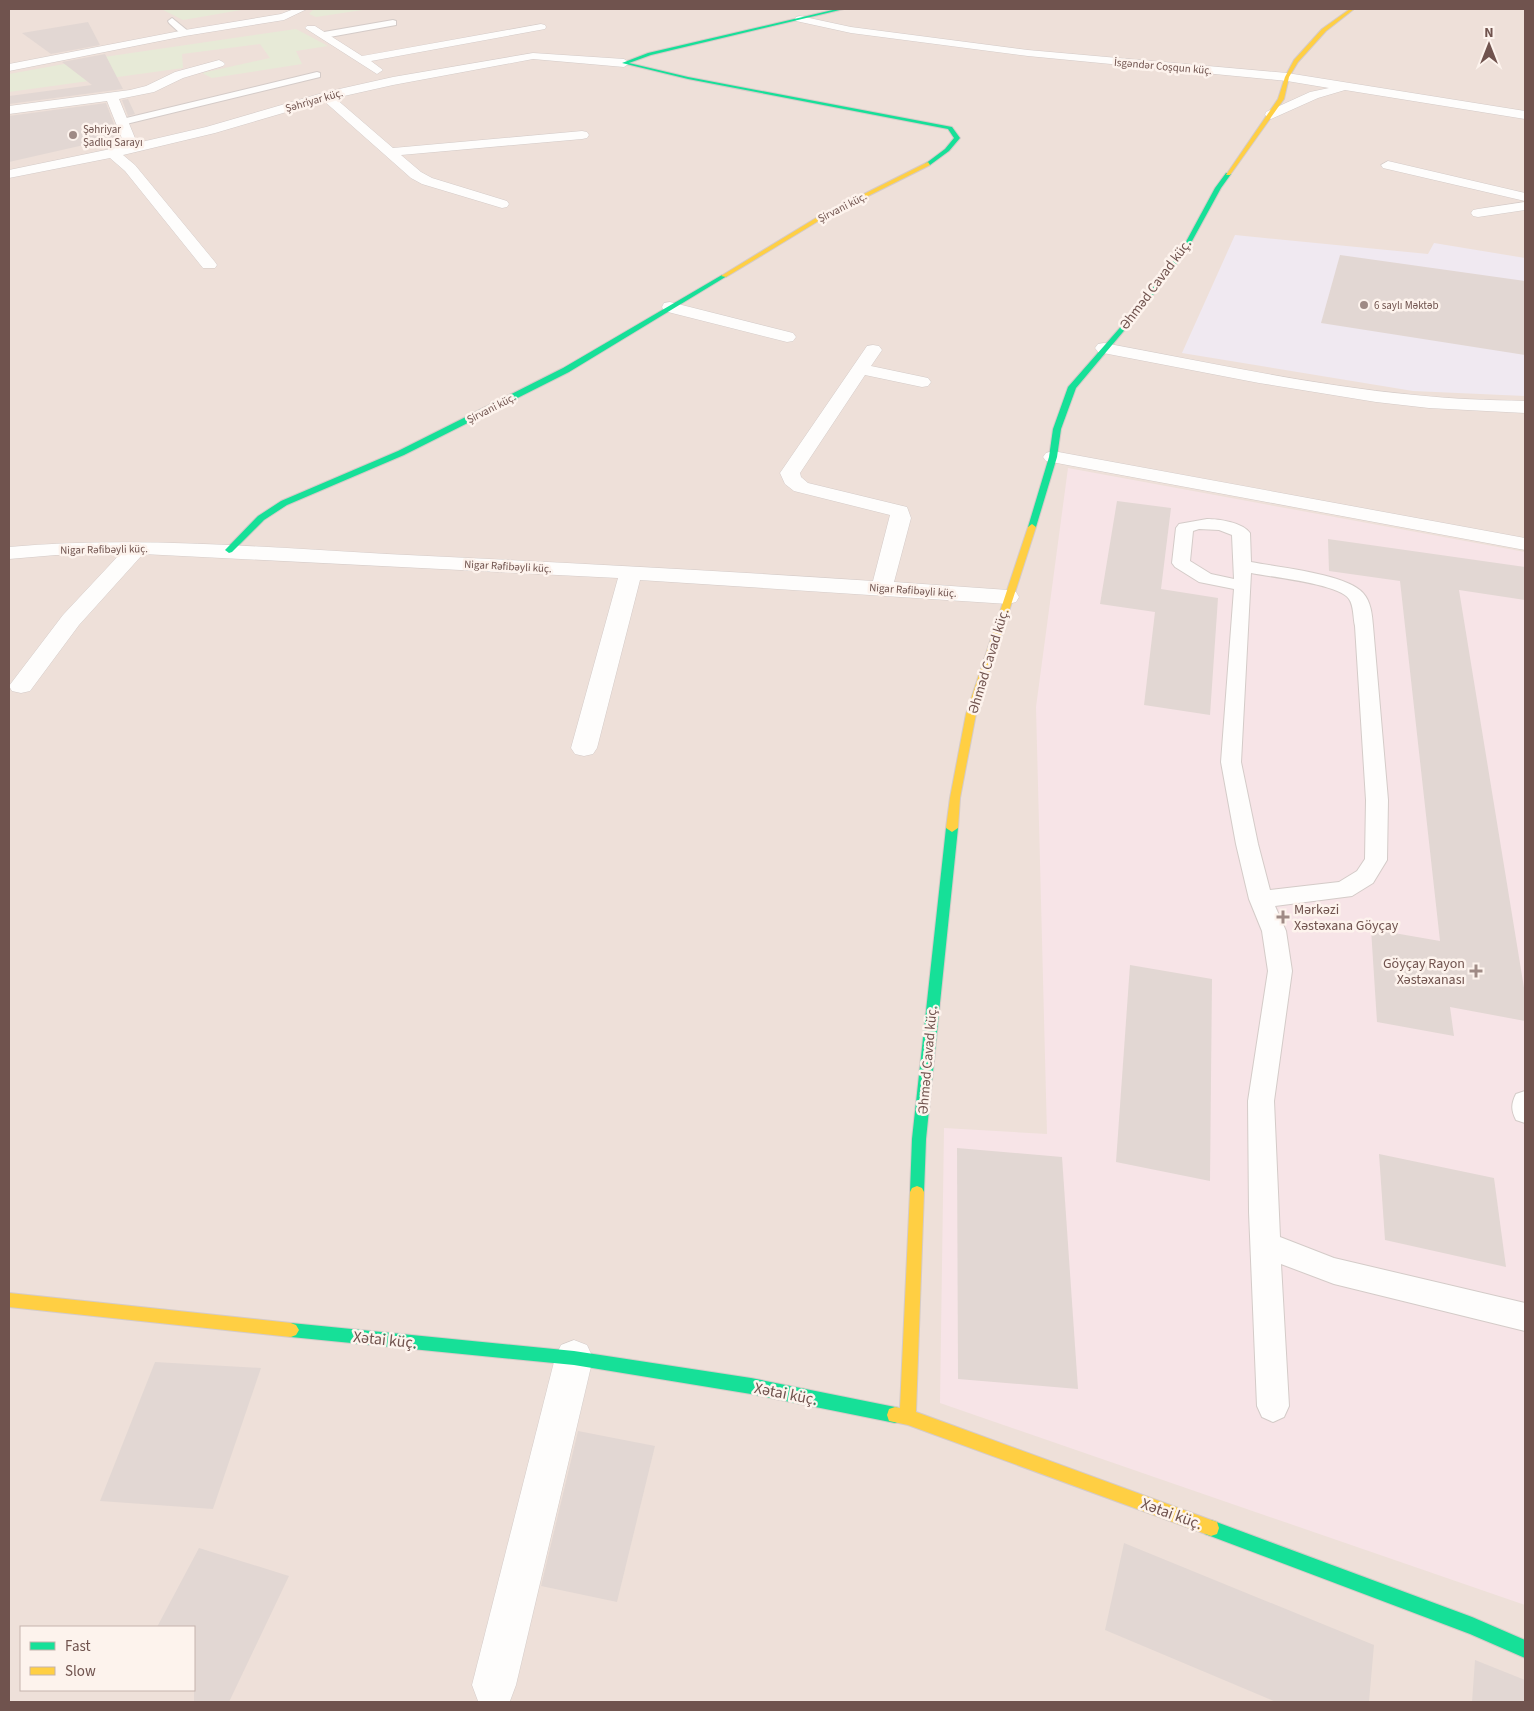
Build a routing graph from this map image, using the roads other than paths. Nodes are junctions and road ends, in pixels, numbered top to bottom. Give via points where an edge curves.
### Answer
1 (302, 9) edge
2 (842, 9) edge
3 (1352, 9) edge
4 (800, 19) junction
5 (172, 21) dead end
6 (393, 23) dead end
7 (541, 27) dead end
8 (312, 28) dead end
9 (185, 32) junction
10 (324, 35) junction
11 (363, 60) junction
12 (624, 63) junction
13 (219, 64) dead end
14 (9, 68) edge
15 (317, 75) dead end
16 (1287, 76) junction
17 (392, 81) junction
18 (1347, 87) junction
19 (326, 96) junction
20 (112, 97) junction
21 (9, 110) edge
22 (1271, 115) junction
23 (1525, 115) edge
24 (122, 122) junction
25 (582, 135) dead end
26 (132, 148) junction
27 (390, 152) junction
28 (114, 153) junction
29 (1388, 165) dead end
30 (9, 174) edge
31 (1525, 197) edge
32 (502, 204) dead end
33 (1525, 206) edge
34 (1478, 213) dead end
35 (209, 265) dead end
36 (670, 307) junction
37 (787, 337) dead end
38 (1104, 348) junction
39 (873, 350) dead end
40 (860, 369) junction
41 (922, 382) dead end
42 (1525, 407) edge
43 (1054, 457) junction
44 (1525, 544) edge
45 (138, 547) junction
46 (229, 550) junction
47 (9, 553) edge
48 (631, 572) junction
49 (882, 587) junction
50 (1008, 597) junction
51 (21, 686) dead end
52 (584, 748) dead end
53 (1261, 899) junction
54 (1525, 1102) edge
55 (1525, 1112) edge
56 (1266, 1245) junction
57 (9, 1300) edge
58 (1525, 1317) edge
59 (574, 1358) junction
60 (1273, 1406) dead end
61 (908, 1417) junction
62 (1525, 1649) edge
63 (494, 1685) dead end

1 - 9 street via 284,17
2 - 4 street
3 - 16 street, Əhməd Cavad küç. via 1324,30 1296,60
4 - 12 street
4 - 16 street, İsgəndər Coşqun küç. via 851,30 1028,53
5 - 9 lane
6 - 10 lane
7 - 11 street
8 - 10 street
9 - 14 street
10 - 11 street
11 - 17 street
12 - 17 street, Şəhriyar küç. via 533,56
12 - 36 street, Şirvani küç. via 939,125 956,132 957,138 948,150 932,162 818,219
13 - 20 street via 179,75 142,92
15 - 24 lane
16 - 18 street, İsgəndər Coşqun küç.
16 - 22 street, Əhməd Cavad küç. via 1281,99
17 - 19 street, Şəhriyar küç.
18 - 22 street via 1314,95
18 - 23 street, İsgəndər Coşqun küç.
19 - 26 street, Şəhriyar küç. via 260,117
19 - 27 street
20 - 21 street
20 - 24 street
22 - 38 street, Əhməd Cavad küç. via 1218,188 1184,251
24 - 26 street
25 - 27 street
26 - 28 street, Şəhriyar küç.
27 - 32 street via 427,181
28 - 30 street, Şəhriyar küç.
28 - 35 street
29 - 31 street
33 - 34 street
36 - 37 street
36 - 46 street, Şirvani küç. via 566,370 401,453 284,503 261,518
38 - 42 street via 1369,395 1452,404
38 - 43 street, Əhməd Cavad küç. via 1072,387 1056,429
39 - 40 street
40 - 41 street
40 - 49 street via 790,473 792,480 802,487 900,511 901,518
43 - 44 street
43 - 50 street, Əhməd Cavad küç.
45 - 46 street, Nigar Rəfibəyli küç.
45 - 47 street, Nigar Rəfibəyli küç.
45 - 51 street via 71,620
46 - 48 street, Nigar Rəfibəyli küç.
48 - 49 street, Nigar Rəfibəyli küç.
48 - 52 street
49 - 50 street, Nigar Rəfibəyli küç.
50 - 61 street, Əhməd Cavad küç. via 971,714 955,798 919,1139
53 - 53 lane via 1231,762 1243,576 1339,584 1359,598 1364,626 1376,800 1376,860 1365,877 1344,890
53 - 56 lane via 1274,931 1280,971 1262,1101
54 - 55 lane
56 - 58 lane via 1334,1271
56 - 60 lane
57 - 59 street, Xətai küç.
59 - 61 street, Xətai küç. via 751,1386
59 - 63 street
61 - 62 street, Xətai küç. via 1316,1567

